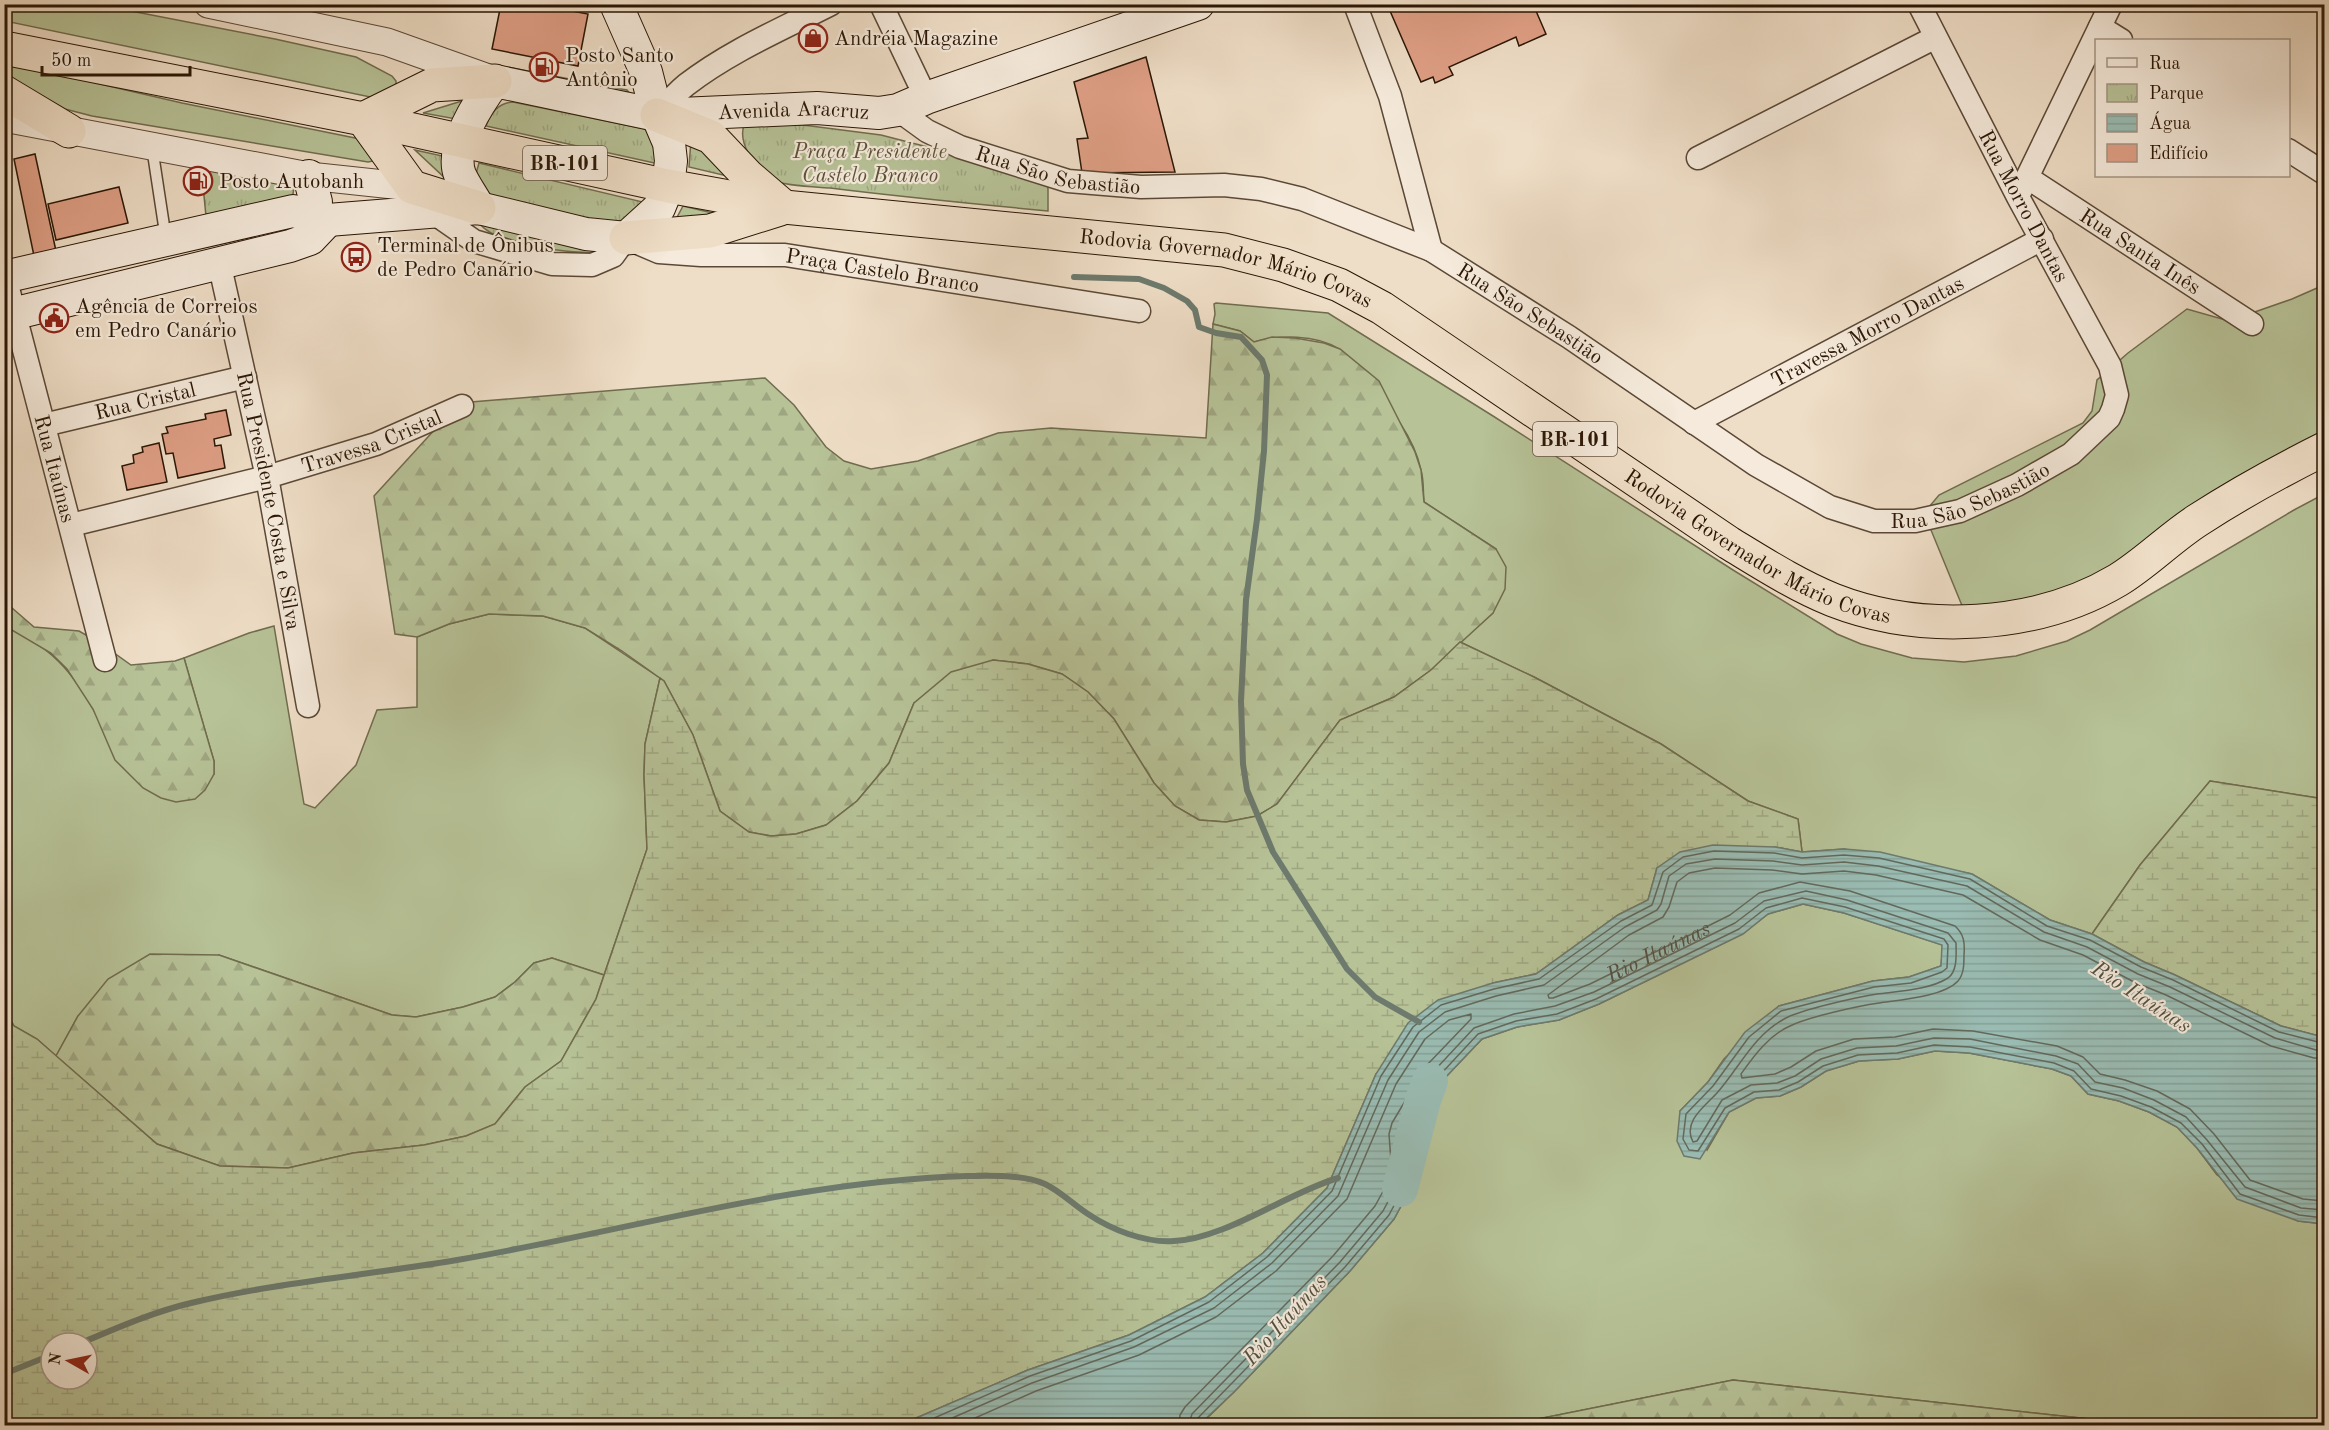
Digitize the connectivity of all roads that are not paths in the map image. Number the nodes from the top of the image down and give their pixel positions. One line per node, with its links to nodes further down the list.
1 (616, 4): 16 (main road)
2 (831, 4): 16 (street)
3 (881, 4): 15 (street)
4 (1198, 4): 15 (main road, Avenida Aracruz)
5 (1355, 4): 35 (street)
6 (1919, 4): 10 (street, Rua Morro Dantas)
7 (2111, 4): 9 (street)
8 (215, 5): 13 (street)
9 (2100, 27): 11 (street); 27 (street)
10 (1934, 38): 23 (street); 27 (street, Rua Morro Dantas)
11 (2119, 39)
12 (4, 48): 18 (highway, Rodovia Governador Mário Covas / BR-101)
13 (495, 81): 16 (main road); 18 (highway); 20 (main road)
14 (4, 92): 19 (highway)
15 (912, 104): 16 (main road, Avenida Aracruz); 35 (street, Rua São Sebastião)
16 (657, 115): 26 (main road); 29 (highway)
17 (4, 118): 19 (street)
18 (363, 119): 20 (highway, Rodovia Governador Mário Covas / BR-101); 28 (highway)
19 (69, 131): 21 (street)
20 (462, 140): 26 (highway, Rodovia Governador Mário Covas / BR-101); 30 (main road)
21 (152, 146): 25 (street); 33 (lane)
22 (2290, 151): 24 (street)
23 (1698, 158)
24 (2325, 173)
25 (309, 176): 28 (street); 31 (main road)
26 (668, 186): 29 (highway, Rodovia Governador Mário Covas / BR-101); 32 (main road)
27 (2023, 187): 34 (street, Rua Morro Dantas); 40 (street, Rua Santa Inês)
28 (421, 199): 30 (highway); 31 (main road); 32 (street)
29 (784, 207): 32 (highway); 46 (highway, Rodovia Governador Mário Covas / BR-101)
30 (479, 208): 32 (main road, Praça Castelo Branco)
31 (321, 218): 33 (main road); 36 (main road)
32 (626, 238): 38 (street, Praça Castelo Branco)
33 (166, 239): 37 (main road)
34 (2042, 239): 43 (street, Rua Morro Dantas); 44 (street, Travessa Morro Dantas)
35 (1431, 250): 44 (street, Rua São Sebastião)
36 (219, 262): 39 (main road); 41 (street, Rua Presidente Costa e Silva)
37 (5, 277): 39 (street, Rua Itaúnas)
38 (1139, 311)
39 (10, 315): 45 (street, Rua Itaúnas)
40 (2252, 324)
41 (245, 377): 45 (street, Rua Cristal); 47 (street, Rua Presidente Costa e Silva)
42 (462, 406): 47 (street, Travessa Cristal)
43 (2113, 409): 44 (street, Rua São Sebastião)
44 (1694, 423)
45 (44, 425): 48 (street, Rua Itaúnas)
46 (2325, 449)
47 (267, 477): 48 (street, Travessa Cristal); 50 (street, Rua Presidente Costa e Silva)
48 (71, 525): 49 (street, Rua Itaúnas)
49 (105, 660)
50 (308, 705)

